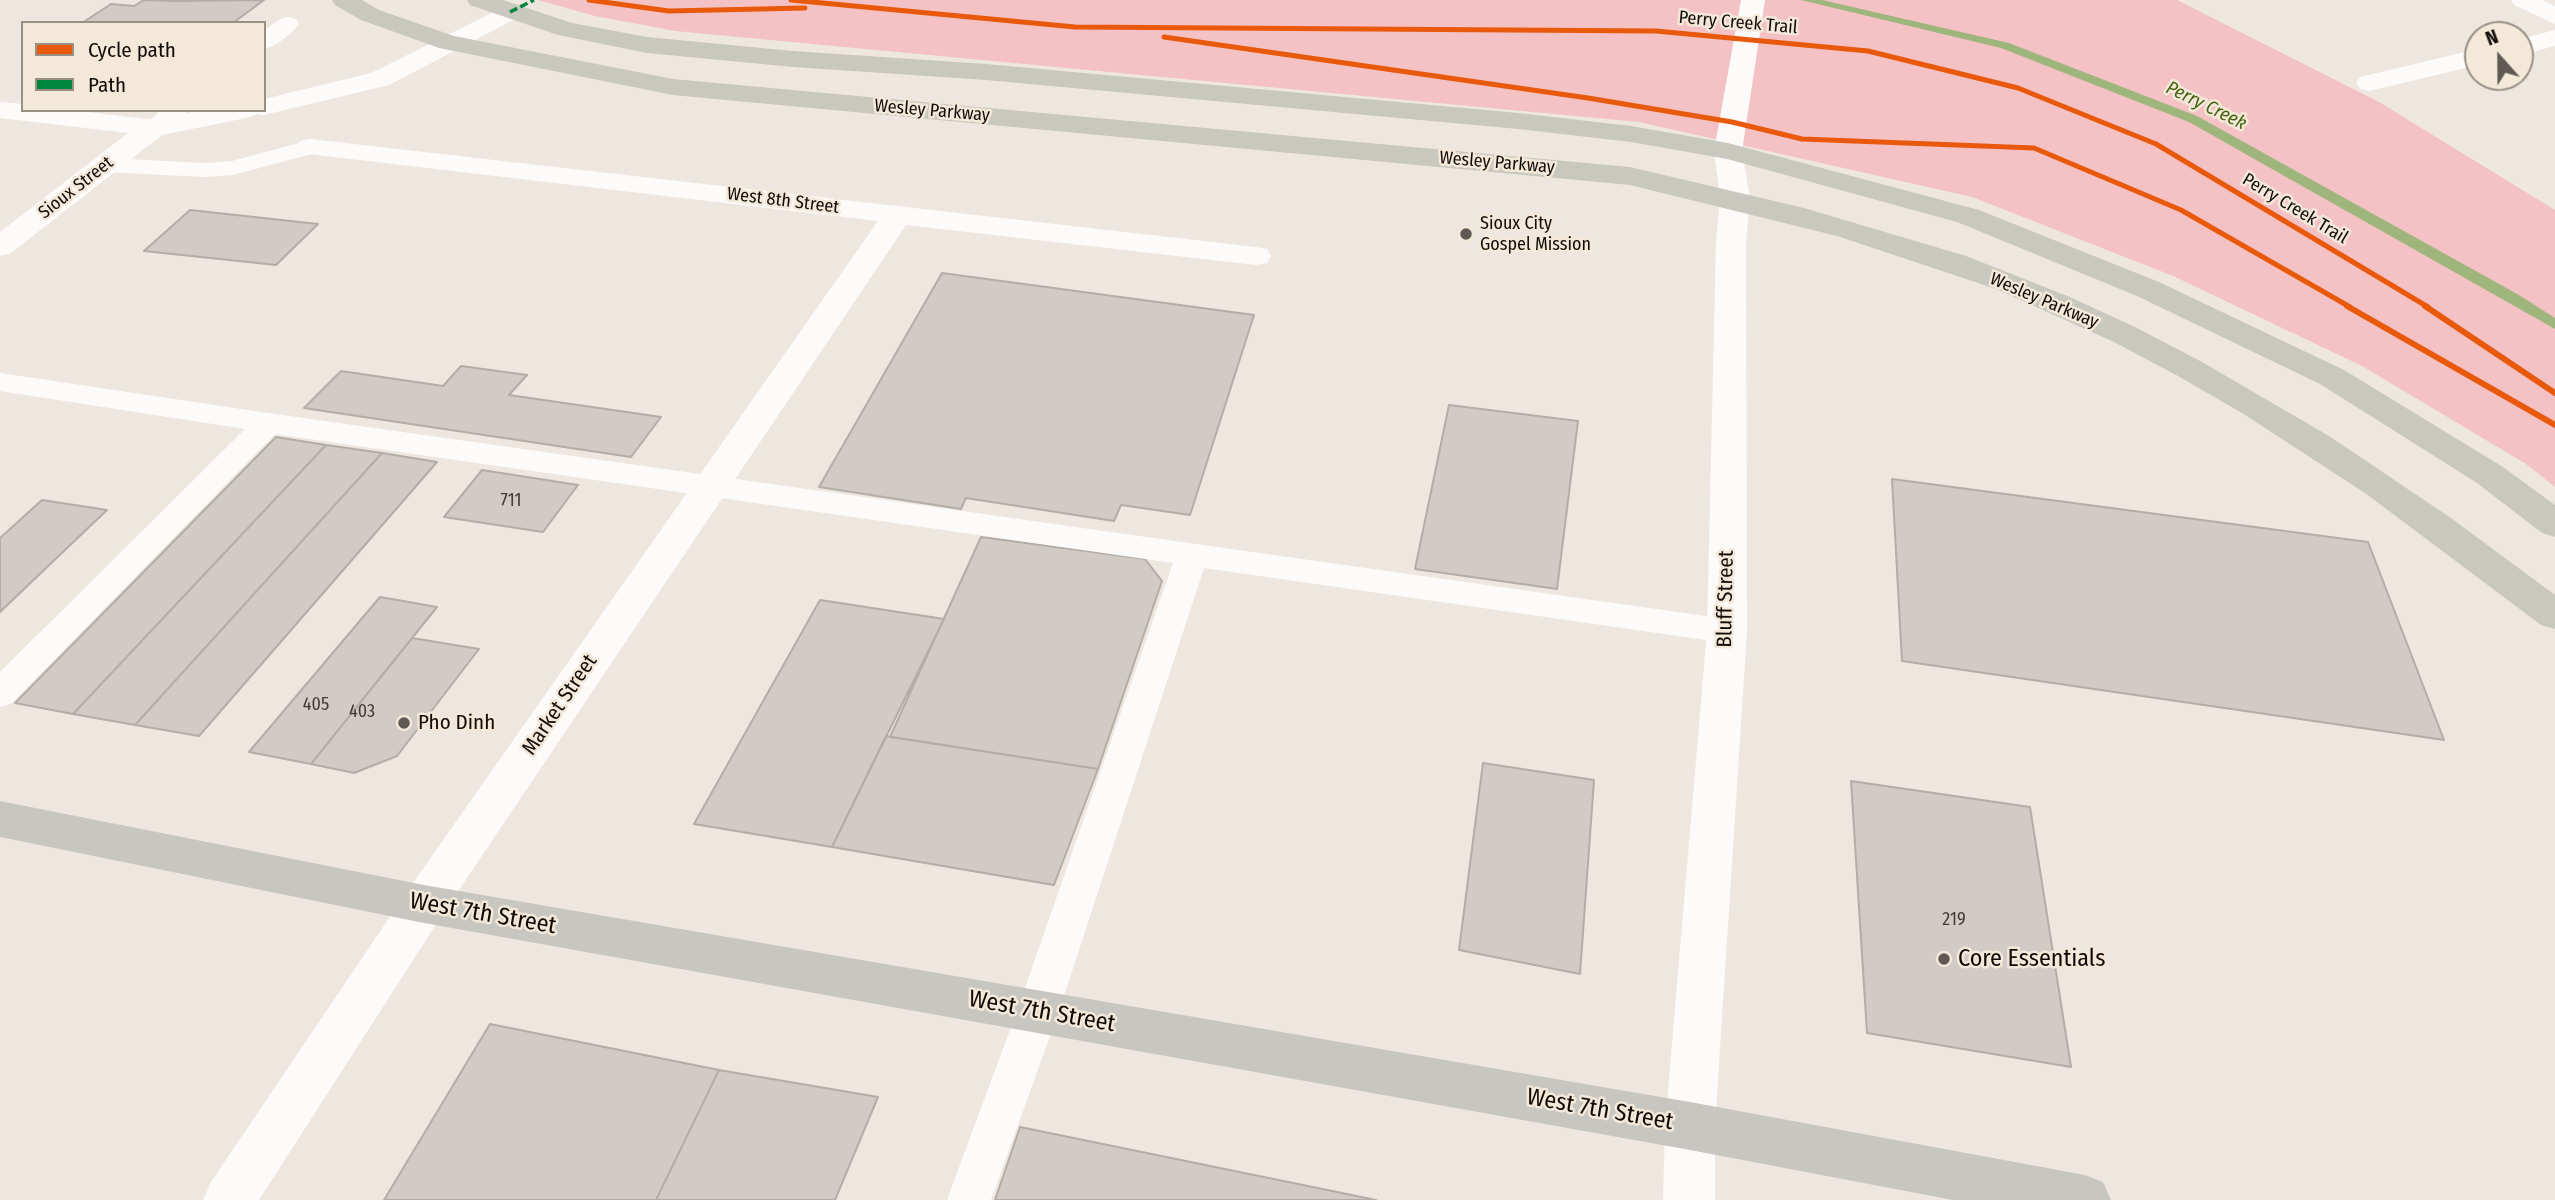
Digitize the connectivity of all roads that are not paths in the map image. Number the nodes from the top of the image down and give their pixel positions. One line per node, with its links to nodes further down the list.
1 (344, 0): 10 (main road, Wesley Parkway)
2 (479, 0): 5 (main road, Wesley Parkway)
3 (1753, 0): 20 (street, Bluff Street)
4 (2523, 0): 6 (street)
5 (510, 12): 10 (street); 20 (main road, Wesley Parkway)
6 (2555, 16)
7 (288, 24): 9 (lane)
8 (2555, 38): 11 (street)
9 (266, 40)
10 (448, 43): 14 (street); 22 (main road, Wesley Parkway)
11 (2534, 43)
12 (2464, 60): 13 (street)
13 (2369, 83)
14 (266, 107)
15 (0, 110): 18 (street)
16 (173, 112): 18 (lane)
17 (237, 112): 18 (street)
18 (153, 128): 21 (street, Sioux Street)
19 (310, 147): 21 (lane); 23 (street, West 8th Street)
20 (1728, 151): 22 (street, Bluff Street); 29 (main road, Wesley Parkway)
21 (106, 164): 24 (street, Sioux Street)
22 (1735, 198): 31 (main road, Wesley Parkway); 32 (street, Bluff Street)
23 (898, 214): 25 (street, West 8th Street); 28 (street, Market Street)
24 (0, 247)
25 (1256, 256)
26 (0, 382): 27 (lane)
27 (268, 423): 28 (lane); 33 (lane)
28 (711, 486): 30 (lane); 35 (street, Market Street)
29 (2555, 524)
30 (1192, 554): 32 (lane); 36 (lane)
31 (2555, 615)
32 (1727, 631): 37 (street, Bluff Street)
33 (0, 694)
34 (0, 818): 35 (main road, West 7th Street)
35 (424, 904): 36 (main road, West 7th Street); 38 (street, Market Street)
36 (1038, 1012): 37 (main road, West 7th Street); 39 (lane)
37 (1690, 1126): 40 (street, Bluff Street); 41 (main road, West 7th Street)
38 (229, 1200)
39 (969, 1200)
40 (1689, 1200)
41 (2085, 1200)

